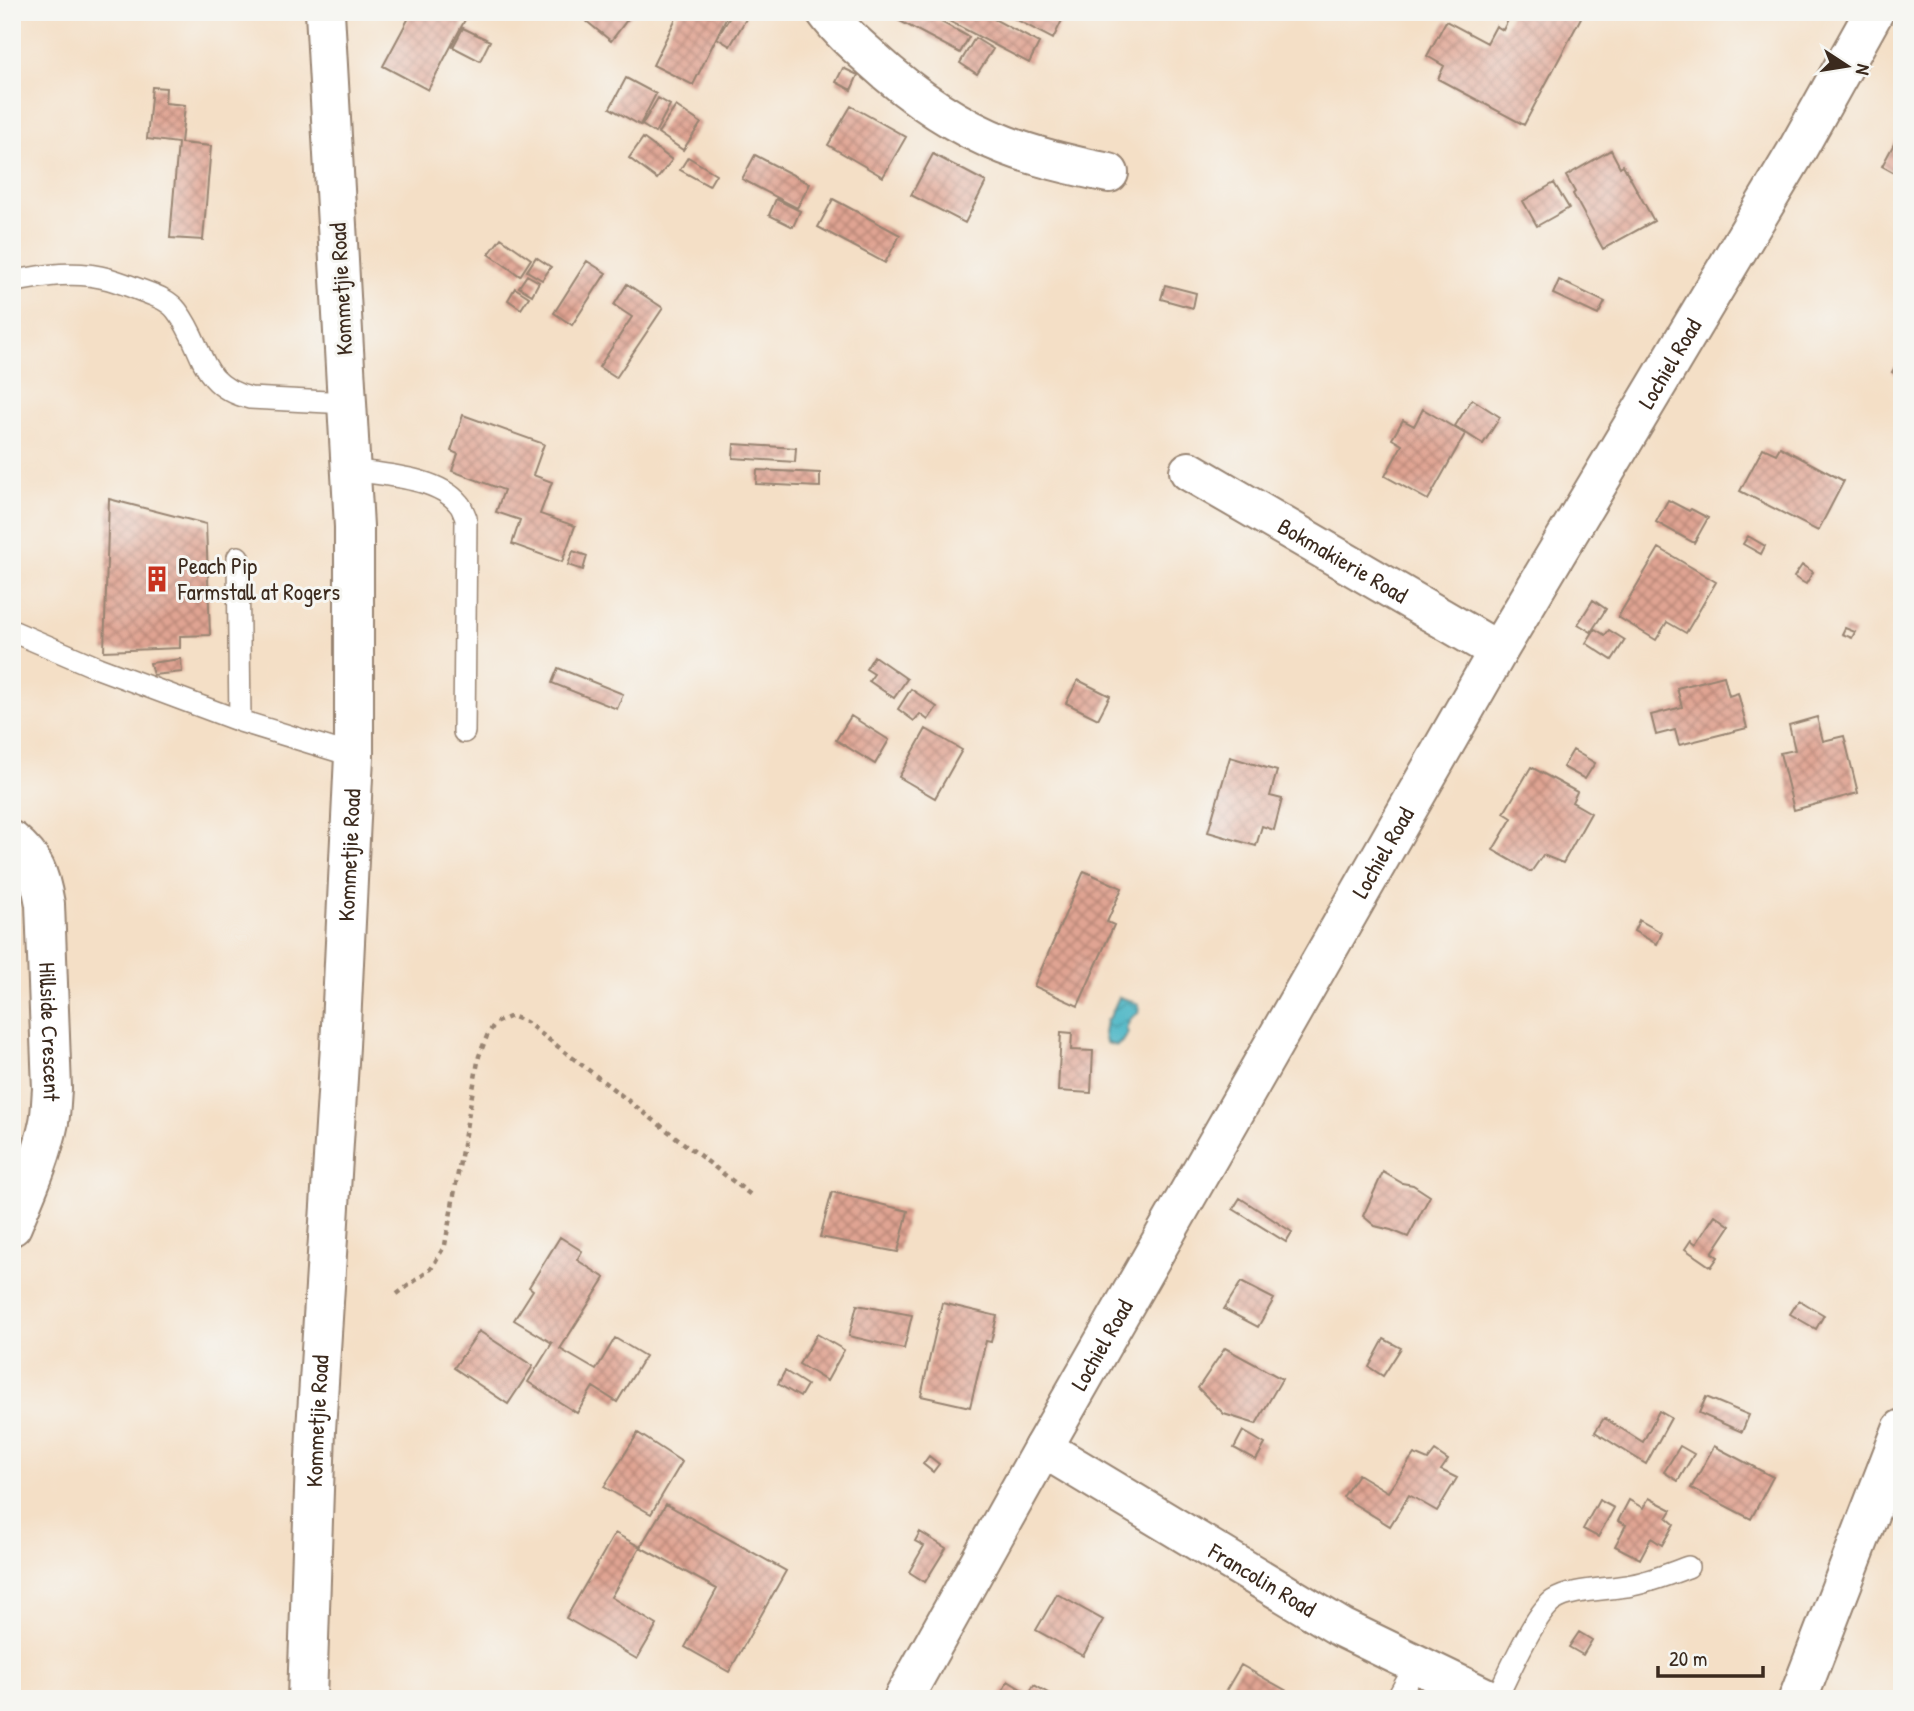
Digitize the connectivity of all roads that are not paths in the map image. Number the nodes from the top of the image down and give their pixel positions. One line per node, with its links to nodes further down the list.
1 (325, 12): 6 (street, Kommetjie Road)
2 (827, 12): 4 (street)
3 (1874, 12): 11 (street, Lochiel Road)
4 (1108, 173)
5 (12, 282): 6 (lane)
6 (347, 403): 7 (street, Kommetjie Road)
7 (351, 470): 13 (lane); 14 (street, Kommetjie Road)
8 (1189, 471): 11 (street, Bokmakierie Road)
9 (239, 557): 12 (lane)
10 (12, 631): 12 (lane)
11 (1498, 651): 18 (street, Lochiel Road)
12 (240, 721): 14 (lane)
13 (464, 732)
14 (354, 756): 21 (street, Kommetjie Road)
15 (12, 841): 16 (street, Hillside Crescent)
16 (12, 1226)
17 (1902, 1429): 26 (street)
18 (1043, 1448): 20 (street, Francolin Road); 22 (street, Lochiel Road)
19 (1688, 1567): 25 (lane)
20 (1416, 1665): 23 (lane); 24 (street, Francolin Road)
21 (307, 1699)
22 (903, 1699)
23 (1397, 1699)
24 (1489, 1699)
25 (1496, 1699)
26 (1798, 1699)

